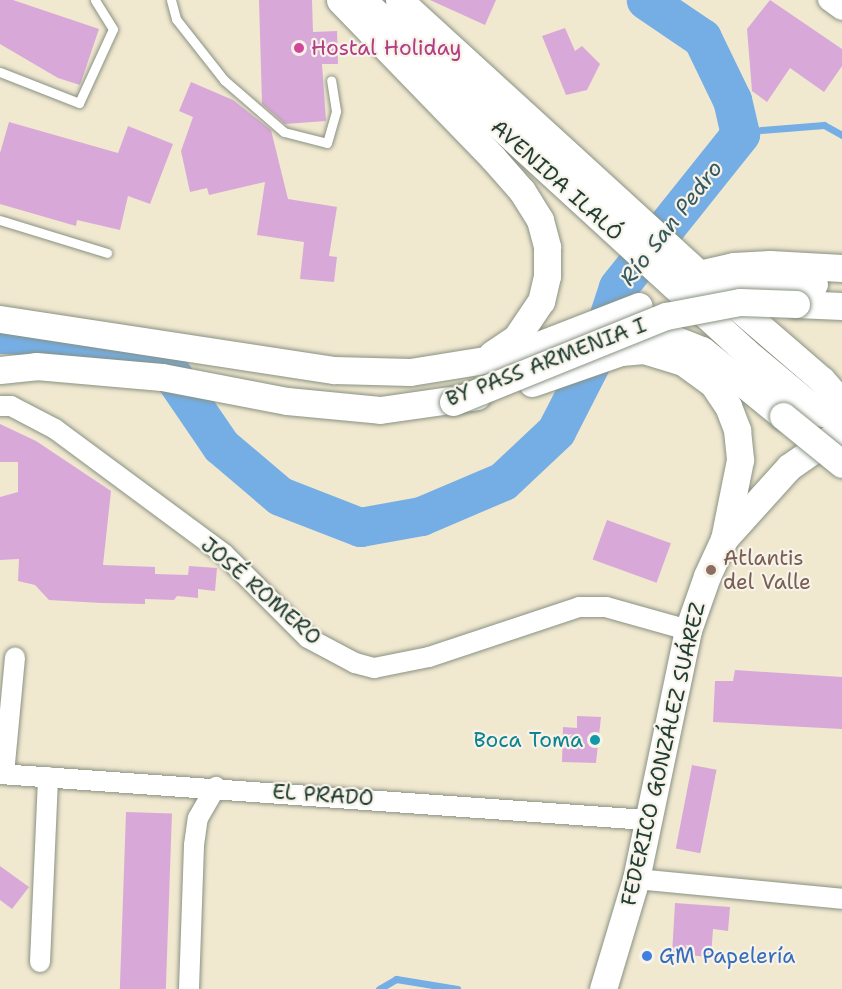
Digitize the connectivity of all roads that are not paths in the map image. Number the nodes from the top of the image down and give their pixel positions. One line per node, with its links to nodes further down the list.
1 (95, 0): 8 (lane)
2 (171, 0): 9 (lane)
3 (340, 0): 18 (main road)
4 (362, 0): 13 (main road, AVENIDA ILALÓ)
5 (399, 0): 13 (main road, AVENIDA ILALÓ)
6 (828, 0): 7 (street)
7 (842, 10)
8 (1, 75)
9 (331, 80)
10 (0, 220): 11 (lane)
11 (107, 254)
12 (842, 268): 13 (main road)
13 (684, 271): 21 (main road, AVENIDA ILALÓ); 23 (main road, AVENIDA ILALÓ)
14 (842, 285): 18 (main road, BY PASS ARMENIA I)
15 (842, 306): 17 (main road, BY PASS ARMENIA I, bridge)
16 (0, 319): 18 (main road, BY PASS ARMENIA I)
17 (619, 332): 20 (main road, BY PASS ARMENIA I, bridge); 25 (main road, bridge)
18 (476, 364)
19 (0, 370): 20 (main road, BY PASS ARMENIA I)
20 (453, 402): 26 (main road, bridge)
21 (842, 403)
22 (0, 406): 27 (street, JOSÉ ROMERO)
23 (842, 417)
24 (842, 430): 26 (main road, FEDERICO GONZÁLEZ SUÁREZ)
25 (842, 464)
26 (724, 539): 27 (main road, FEDERICO GONZÁLEZ SUÁREZ)
27 (688, 630): 32 (main road, FEDERICO GONZÁLEZ SUÁREZ)
28 (15, 658): 29 (street)
29 (2, 774): 30 (street, EL PRADO)
30 (48, 777): 31 (street, EL PRADO); 35 (street)
31 (216, 787): 32 (street, EL PRADO); 36 (street)
32 (646, 820): 33 (main road, FEDERICO GONZÁLEZ SUÁREZ)
33 (636, 879): 34 (street); 37 (main road, FEDERICO GONZÁLEZ SUÁREZ)
34 (842, 899)
35 (40, 962)
36 (189, 989)
37 (603, 989)

